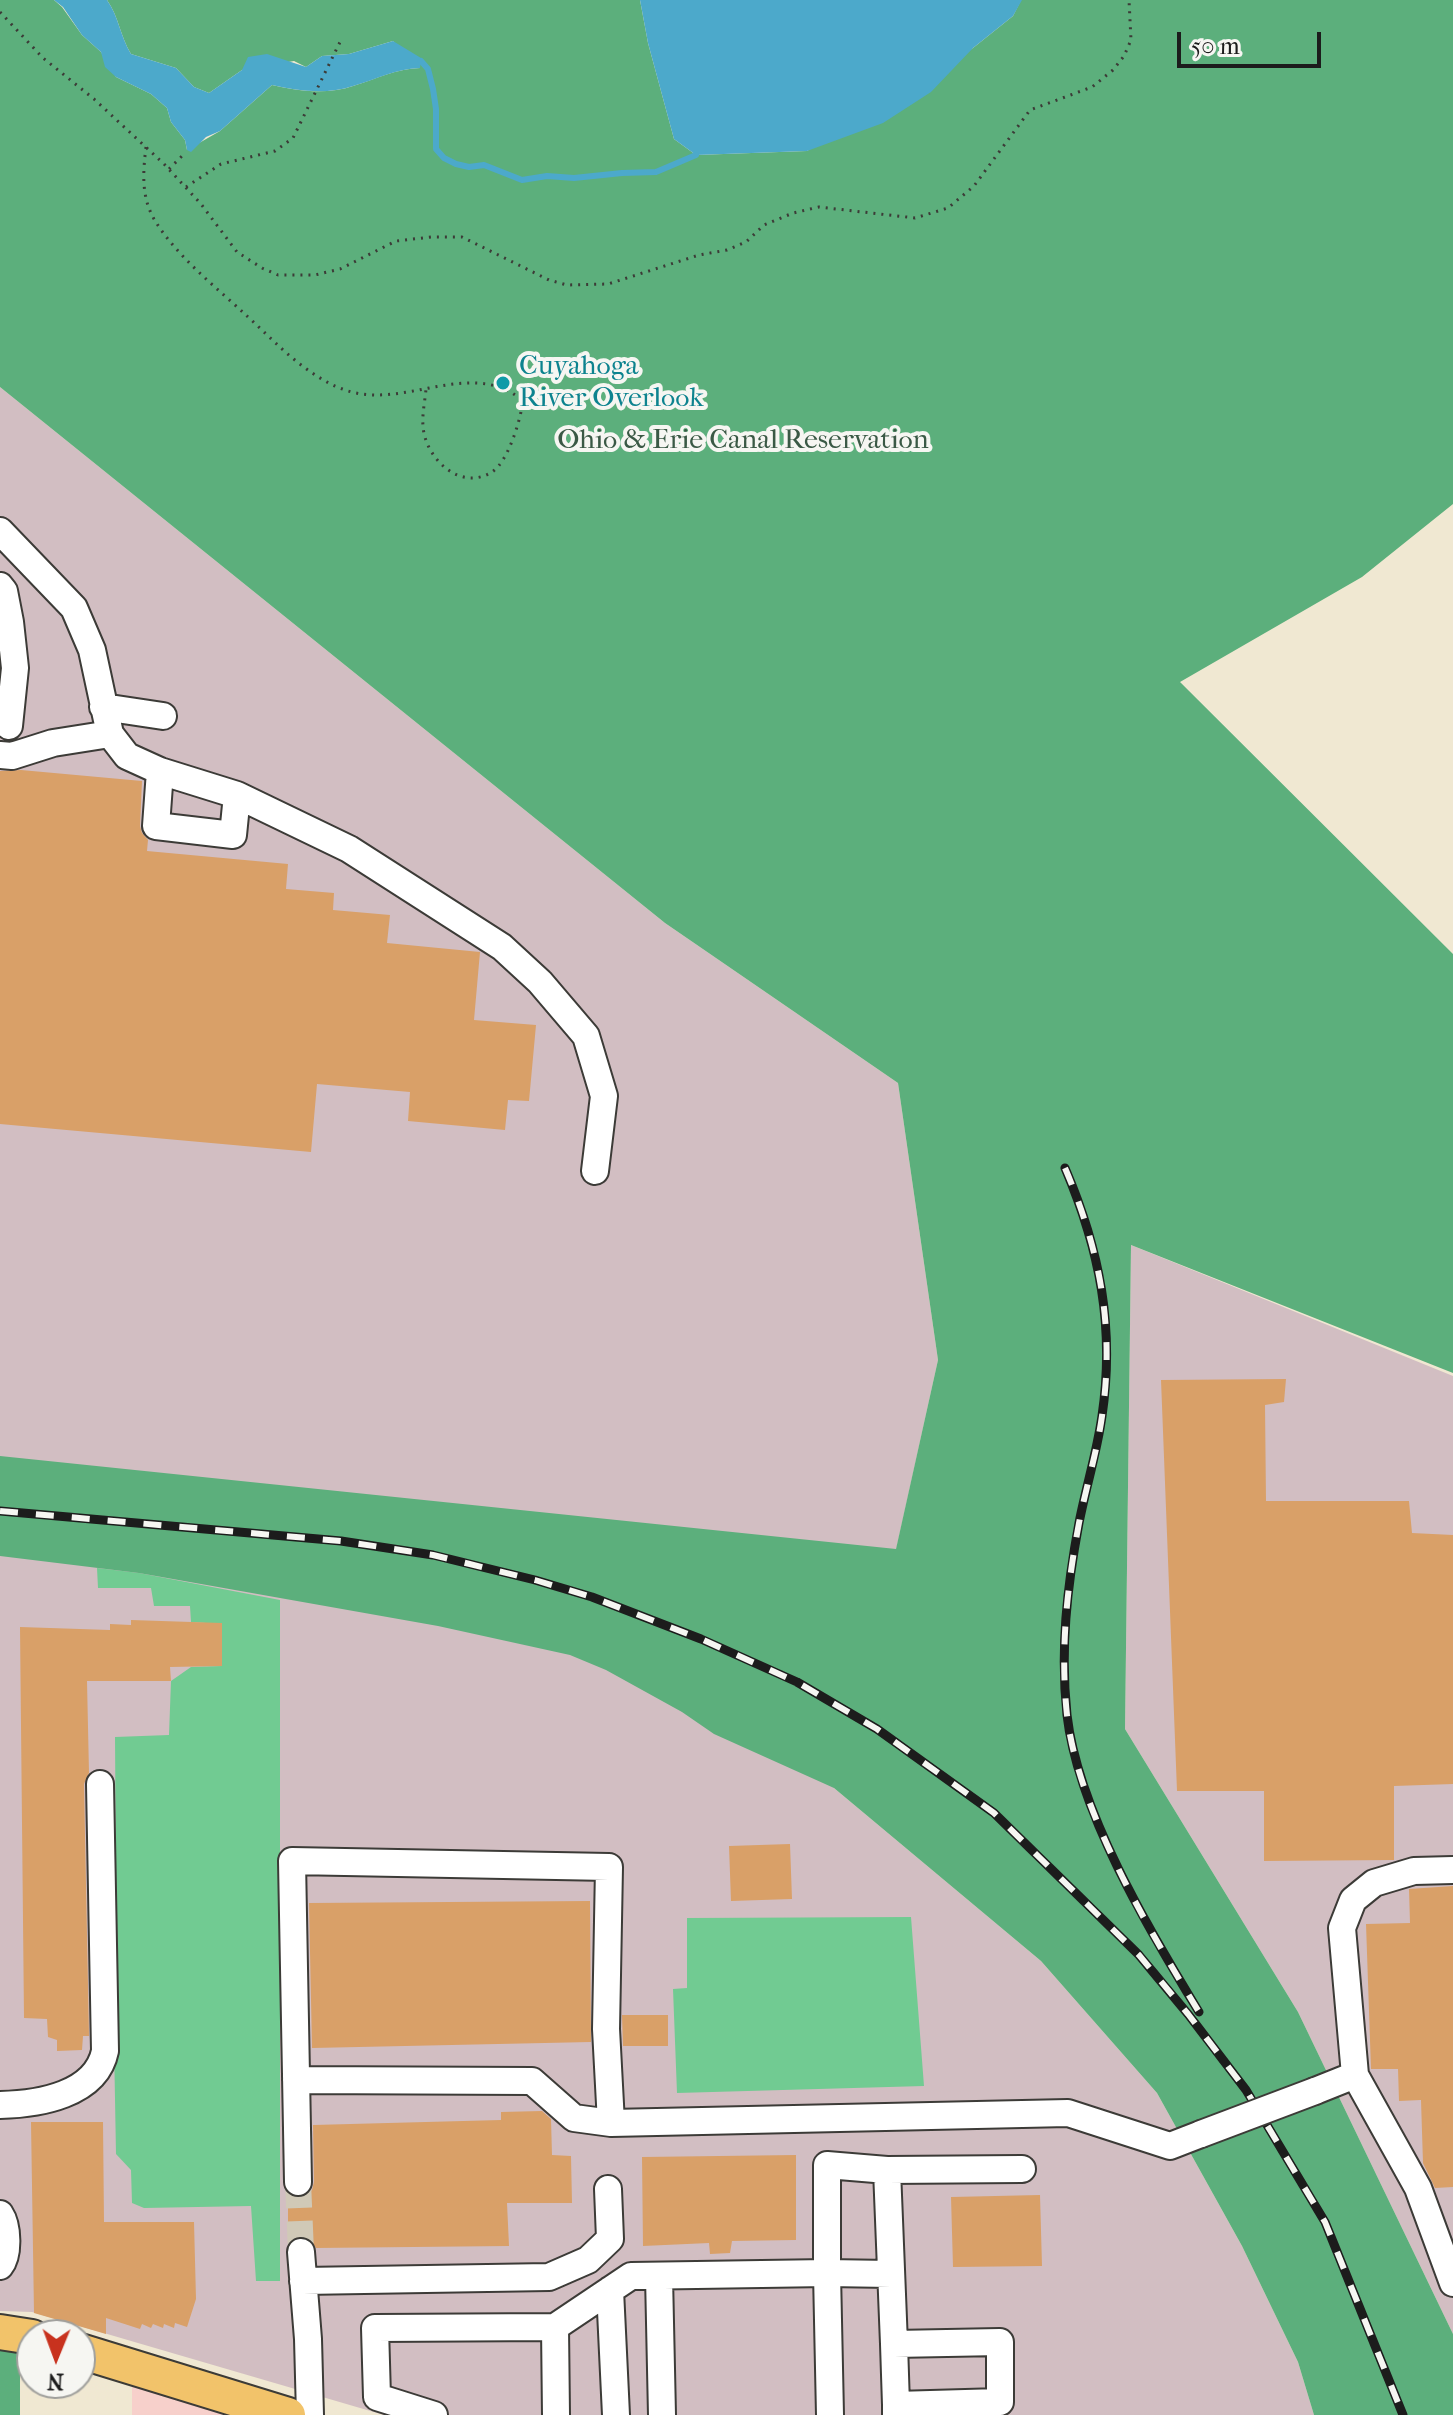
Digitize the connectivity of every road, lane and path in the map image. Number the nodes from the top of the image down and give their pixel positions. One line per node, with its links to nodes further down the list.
1 (1129, 0): 7 (path)
2 (0, 12): 4 (path)
3 (341, 40): 7 (path)
4 (146, 147): 6 (path); 8 (path)
5 (183, 155): 6 (path)
6 (169, 169): 7 (path)
7 (186, 187)
8 (426, 389): 8 (path)
9 (0, 531): 12 (lane)
10 (0, 586): 11 (lane)
11 (5, 621): 14 (lane)
12 (103, 707): 13 (lane); 15 (lane)
13 (163, 716)
14 (4, 726): 16 (lane)
15 (110, 734): 16 (lane); 18 (lane)
16 (53, 743): 17 (lane)
17 (0, 755)
18 (160, 771): 19 (lane); 19 (lane)
19 (237, 795): 20 (lane)
20 (595, 1171)
21 (100, 1784): 25 (lane)
22 (1453, 1870): 23 (lane)
23 (1355, 2075): 26 (lane, bridge); 38 (lane)
24 (296, 2080): 26 (lane); 26 (lane); 29 (lane)
25 (0, 2105)
26 (611, 2123)
27 (1022, 2169): 28 (lane)
28 (887, 2170): 34 (lane); 35 (lane)
29 (298, 2182)
30 (608, 2189): 37 (lane)
31 (0, 2214): 33 (lane)
32 (301, 2252): 37 (lane)
33 (0, 2266)
34 (827, 2273): 35 (lane); 36 (lane); 51 (lane)
35 (891, 2274): 41 (lane)
36 (659, 2276): 39 (lane); 50 (lane)
37 (303, 2281): 46 (lane)
38 (1453, 2283)
39 (610, 2290): 40 (lane); 49 (lane)
40 (555, 2327): 47 (lane); 48 (lane)
41 (894, 2344): 43 (lane); 44 (lane)
42 (96, 2356): 45 (main road)
43 (1000, 2408): 44 (lane)
44 (896, 2410)
45 (288, 2415)
46 (310, 2415)
47 (434, 2415)
48 (556, 2415)
49 (616, 2415)
50 (662, 2415)
51 (830, 2415)

